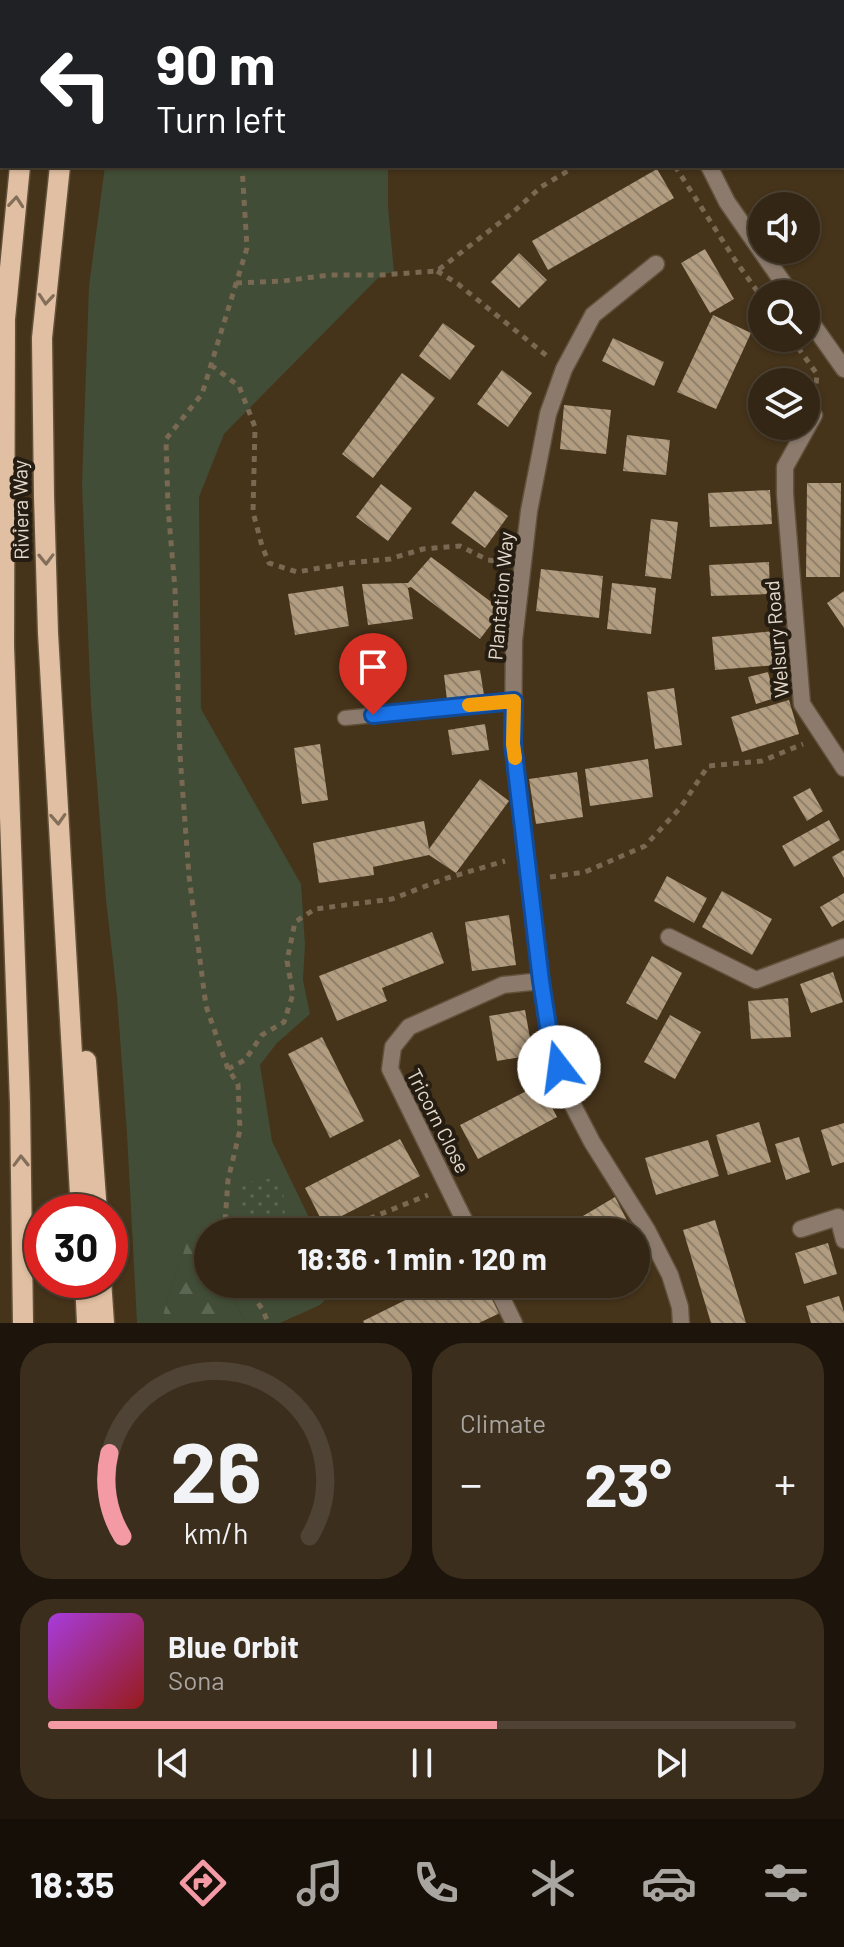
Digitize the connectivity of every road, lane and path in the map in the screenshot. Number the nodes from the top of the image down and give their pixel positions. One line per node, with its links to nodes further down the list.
1 (20, 168): 41 (main road, Riviera Way, one-way to 1)
2 (60, 168): 22 (main road, Riviera Way, one-way to 22)
3 (242, 168): 11 (path)
4 (573, 168): 8 (path)
5 (676, 168): 9 (path)
6 (710, 168): 10 (street)
7 (656, 264): 14 (street, Plantation Way)
8 (437, 271): 11 (path); 14 (path)
9 (749, 280)
10 (781, 280)
11 (236, 283): 13 (path)
12 (820, 335): 15 (street)
13 (211, 365): 17 (path); 28 (path)
14 (564, 369): 17 (street, Plantation Way)
15 (844, 369)
16 (800, 440): 20 (street, Welsury Road)
17 (522, 565): 18 (street, Plantation Way)
18 (514, 701): 19 (lane); 23 (street, Plantation Way)
19 (345, 718)
20 (823, 736): 21 (street, Welsury Road); 24 (path)
21 (844, 768)
22 (61, 854): 29 (main road, Riviera Way); 30 (main road, Riviera Way)
23 (526, 854): 24 (street, Plantation Way); 28 (path)
24 (529, 881): 27 (street, Plantation Way)
25 (669, 937): 26 (street)
26 (844, 947)
27 (541, 981): 34 (street, Tricorn Close); 46 (street, Plantation Way)
28 (228, 1069): 32 (path)
29 (80, 1194)
30 (96, 1194)
31 (429, 1195): 33 (path)
32 (225, 1218)
33 (371, 1218)
34 (463, 1218)
35 (801, 1229): 36 (street)
36 (844, 1240)
37 (86, 1298): 42 (main road)
38 (102, 1298): 43 (main road)
39 (254, 1298): 44 (path)
40 (502, 1298): 45 (street)
41 (23, 1323)
42 (87, 1323)
43 (104, 1323)
44 (268, 1323)
45 (514, 1323)
46 (681, 1323)

